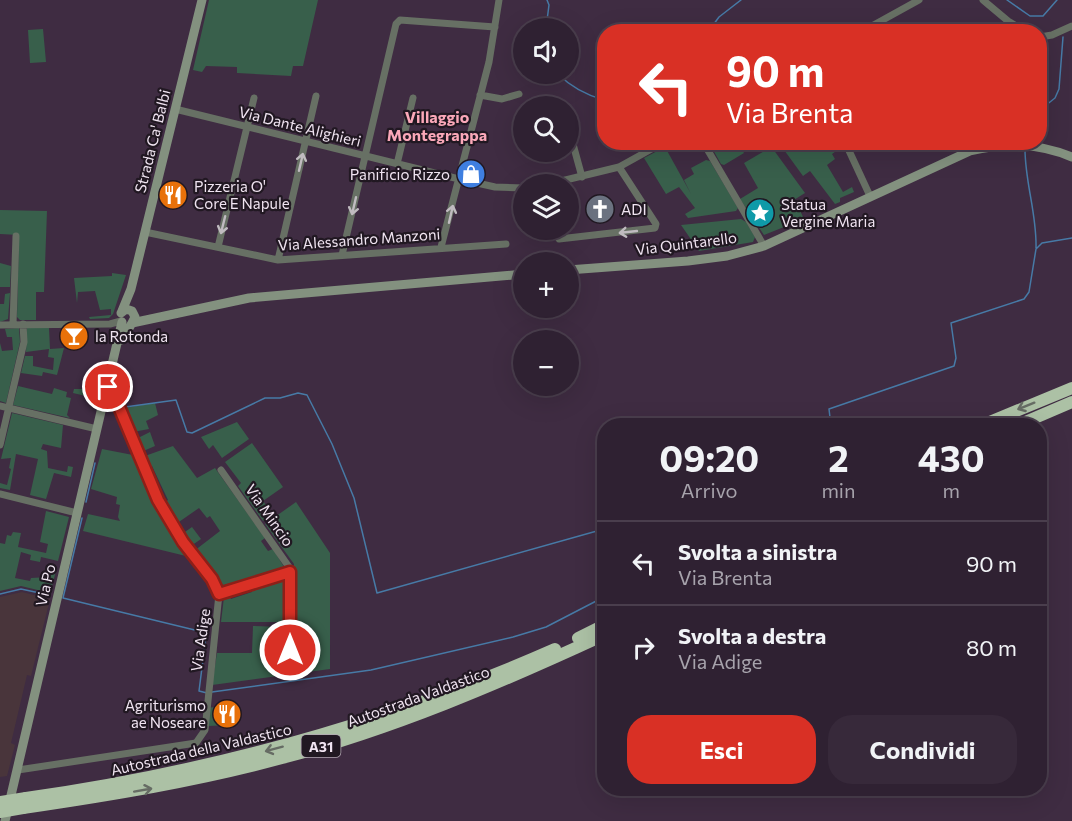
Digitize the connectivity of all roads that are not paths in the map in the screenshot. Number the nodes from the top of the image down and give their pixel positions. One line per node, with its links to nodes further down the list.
1 (202, 0): 15 (street, Strada Ca' Balbi)
2 (499, 0): 8 (street)
3 (919, 0): 5 (street)
4 (983, 0): 6 (street)
5 (876, 24)
6 (1013, 24)
7 (1072, 26): 9 (street)
8 (495, 27): 11 (street); 23 (street)
9 (1047, 36)
10 (519, 94): 11 (street)
11 (480, 95): 30 (street)
12 (316, 96): 17 (street)
13 (254, 98): 16 (street)
14 (413, 98): 26 (street)
15 (175, 109): 16 (street, Via Dante Alighieri); 33 (street, Strada Ca' Balbi)
16 (247, 127): 17 (street, Via Dante Alighieri); 38 (street, one-way to 38)
17 (306, 142): 23 (street, Via Dante Alighieri); 41 (street, one-way to 17)
18 (650, 150): 27 (street)
19 (708, 150): 37 (street)
20 (849, 150): 32 (street)
21 (970, 150): 32 (street, Via Quintarello)
22 (1045, 150): 24 (street, Via Quintarello)
23 (365, 156): 26 (street, Via Dante Alighieri); 40 (street, one-way to 40)
24 (1072, 157)
25 (578, 162): 28 (street)
26 (397, 164): 30 (street, Via Dante Alighieri)
27 (619, 167): 28 (street); 35 (street, one-way to 35)
28 (582, 177): 29 (street)
29 (579, 178)
30 (459, 179): 31 (street, Via Dante Alighieri); 39 (street, one-way to 30)
31 (513, 188)
32 (870, 196): 37 (street, Via Quintarello)
33 (145, 232): 38 (street, Via Alessandro Manzoni); 44 (street, Strada Ca' Balbi)
34 (16, 236): 48 (street)
35 (579, 236)
36 (506, 244): 39 (street, Via Alessandro Manzoni)
37 (764, 246): 42 (street, Via Quintarello)
38 (218, 247): 41 (street, Via Alessandro Manzoni)
39 (441, 247): 40 (street, Via Alessandro Manzoni)
40 (342, 255): 41 (street, Via Alessandro Manzoni)
41 (278, 260)
42 (579, 269)
43 (513, 275): 46 (street)
44 (131, 289): 45 (street, Strada Ca' Balbi); 47 (street, Strada Ca' Balbi)
45 (133, 312): 46 (street); 47 (street)
46 (153, 318): 47 (street)
47 (124, 319): 49 (street); 51 (street, Via Po)
48 (13, 324): 49 (street); 50 (street)
49 (23, 324): 55 (street)
50 (0, 326)
51 (108, 387): 58 (street, Via Po); 64 (street, Via Adige)
52 (1072, 388): 56 (highway, one-way to 56)
53 (1072, 402): 57 (highway)
54 (0, 405): 55 (street)
55 (9, 408): 58 (street); 59 (street)
56 (999, 418)
57 (1035, 418)
58 (97, 429): 62 (street, Via Po)
59 (0, 444)
60 (221, 470): 63 (street, Via Mincio)
61 (0, 494): 62 (street)
62 (77, 513): 68 (street, Via Po)
63 (290, 572): 64 (street); 67 (street)
64 (219, 594): 68 (street, Via Adige)
65 (597, 628): 70 (highway, Autostrada della Valdastico / A31, one-way to 70)
66 (597, 638): 70 (highway, Autostrada Valdastico / A31, one-way to 66)
67 (290, 650)
68 (18, 770): 72 (street, Via Po)
69 (0, 801): 70 (highway, Autostrada della Valdastico / A31, bridge)
70 (25, 803): 71 (highway, Autostrada della Valdastico / A31, bridge)
71 (0, 812)
72 (6, 821)

